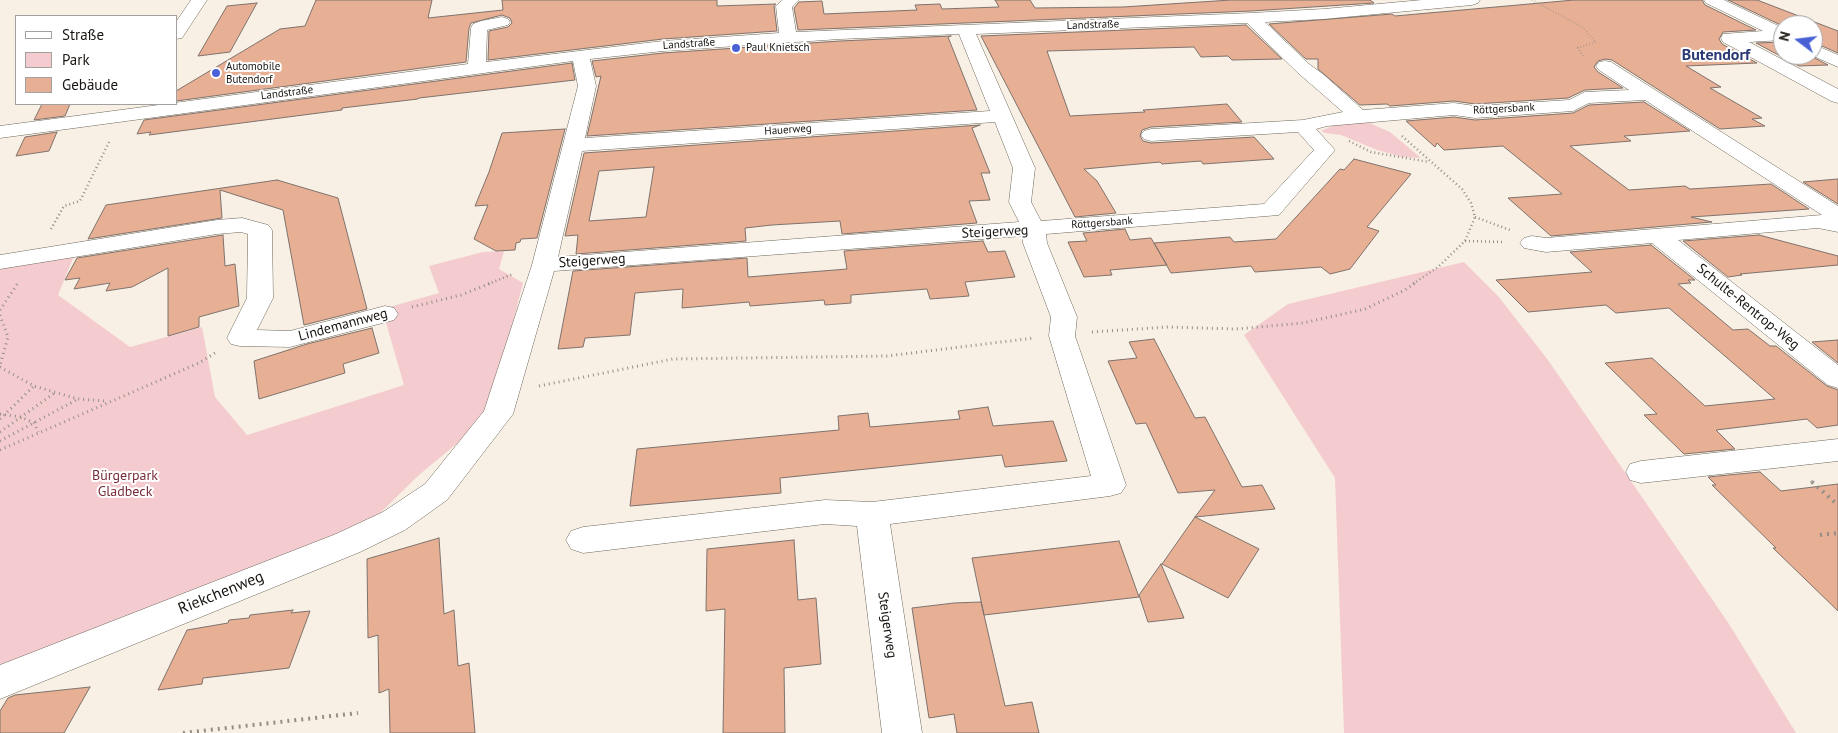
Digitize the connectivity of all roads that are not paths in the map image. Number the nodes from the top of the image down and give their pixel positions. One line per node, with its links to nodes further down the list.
1 (199, 0): 9 (street)
2 (791, 0): 11 (street)
3 (1472, 0): 5 (street, Landstraße)
4 (1712, 0): 8 (street)
5 (1251, 18): 7 (street, Landstraße); 25 (street)
6 (502, 22): 18 (street)
7 (966, 30): 11 (street, Landstraße); 24 (street)
8 (1773, 30)
9 (178, 31)
10 (1773, 36): 14 (street)
11 (788, 38): 13 (street, Landstraße)
12 (1823, 54): 15 (street)
13 (580, 55): 18 (street, Landstraße); 29 (street)
14 (1773, 62)
15 (1838, 62)
16 (1779, 65): 20 (street)
17 (1605, 66): 19 (street)
18 (477, 68): 21 (street, Landstraße)
19 (1649, 94): 25 (street, Röttgersbank); 30 (street)
20 (1838, 97)
21 (178, 103)
22 (160, 105): 23 (street, Landstraße)
23 (126, 109): 26 (street, Landstraße)
24 (1003, 116): 29 (street, Hauerweg); 32 (street)
25 (1358, 116): 27 (street, Röttgersbank)
26 (0, 132)
27 (1309, 132): 28 (street, Röttgersbank); 32 (street, Röttgersbank)
28 (1151, 135)
29 (572, 145): 36 (street)
30 (1838, 219)
31 (1838, 225): 33 (street)
32 (1034, 228): 36 (street, Steigerweg); 42 (street, Steigerweg)
33 (1657, 235): 34 (street); 38 (street, Schulte-Rentrop-Weg)
34 (1532, 244)
35 (0, 262): 37 (street, Lindemannweg)
36 (544, 265): 41 (street, Steigerweg)
37 (385, 314)
38 (1838, 379)
39 (1838, 450): 40 (street)
40 (1641, 472)
41 (436, 492): 44 (street, Riekchenweg)
42 (872, 514): 43 (street); 45 (street, Steigerweg)
43 (583, 540)
44 (0, 682)
45 (902, 733)

